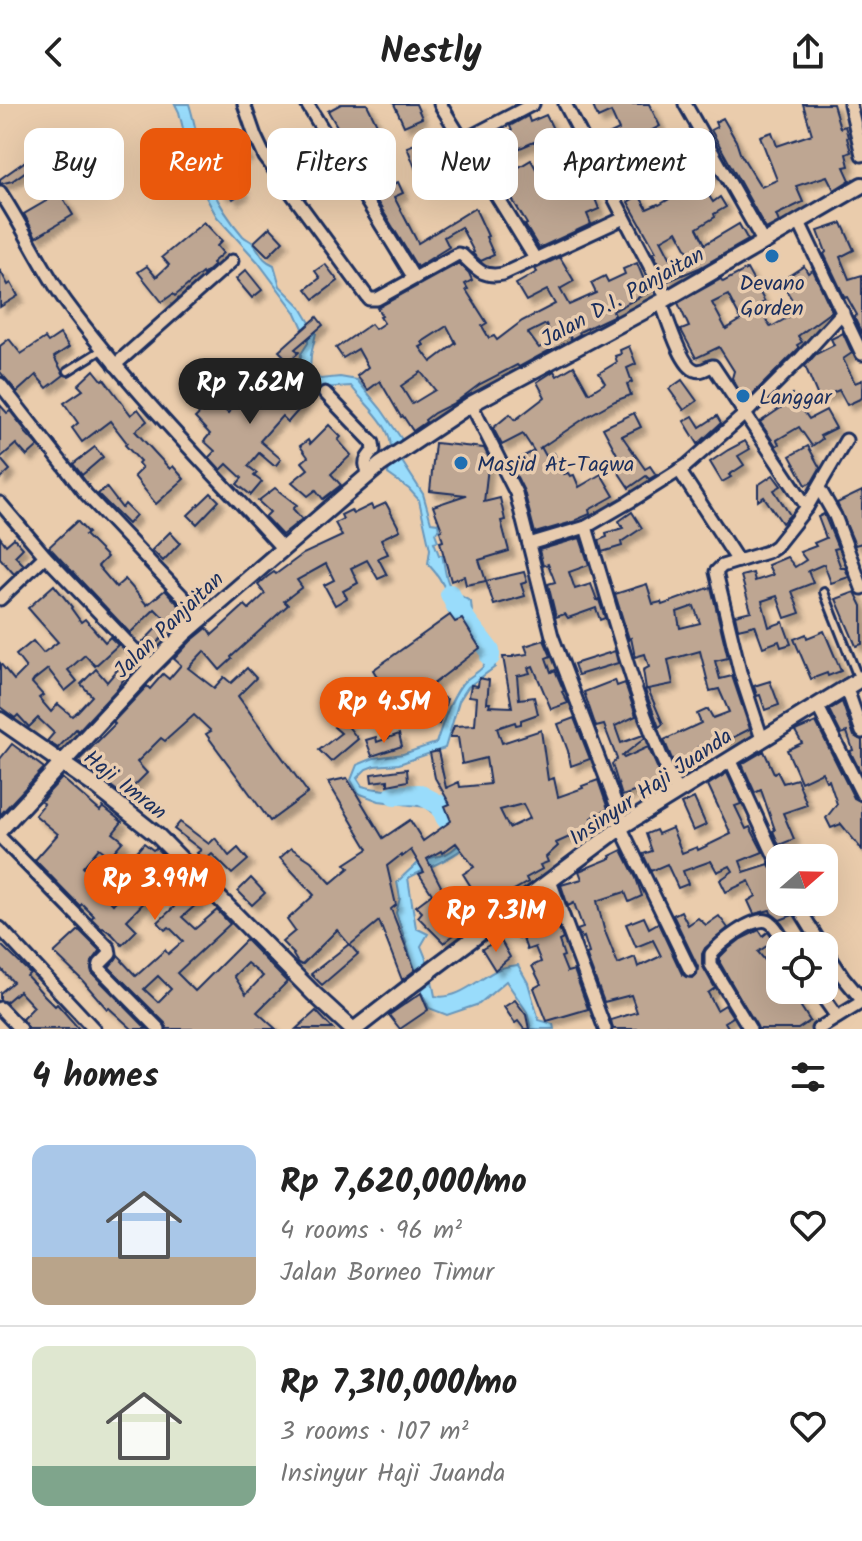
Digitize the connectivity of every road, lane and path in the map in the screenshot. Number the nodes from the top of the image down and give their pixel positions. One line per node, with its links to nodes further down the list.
1 (244, 104): 19 (street)
2 (307, 104): 19 (street)
3 (440, 104): 8 (street)
4 (533, 104): 9 (street)
5 (565, 104): 14 (street)
6 (685, 104): 16 (street)
7 (850, 104): 10 (street)
8 (454, 128)
9 (487, 128)
10 (862, 155)
11 (862, 185): 15 (street, Jalan D.I. Panjaitan)
12 (0, 192): 22 (street)
13 (499, 200): 17 (street)
14 (624, 218): 17 (street); 20 (street)
15 (799, 222): 16 (street, Jalan D.I. Panjaitan); 21 (street)
16 (764, 243): 20 (street, Jalan D.I. Panjaitan)
17 (536, 260): 19 (street)
18 (232, 261): 24 (street)
19 (414, 278)
20 (664, 300): 28 (street, Jalan D.I. Panjaitan); 29 (street)
21 (843, 312): 23 (street); 29 (street)
22 (103, 349): 24 (street); 25 (lane)
23 (862, 354)
24 (115, 365): 38 (street)
25 (68, 371)
26 (0, 384): 44 (street)
27 (325, 393): 31 (street)
28 (471, 404): 31 (street, Jalan D.I. Panjaitan); 37 (street)
29 (746, 413): 32 (street); 35 (street)
30 (846, 440): 33 (street)
31 (375, 470): 38 (street, Jalan Panjaitan)
32 (679, 470): 36 (street); 40 (street)
33 (819, 488): 35 (street); 41 (street)
34 (0, 503): 39 (street)
35 (807, 507): 40 (street)
36 (586, 527): 37 (street); 53 (street)
37 (529, 544): 55 (street)
38 (283, 549): 44 (street, Jalan Panjaitan)
39 (45, 556): 43 (street); 45 (street)
40 (738, 561): 50 (street)
41 (862, 588)
42 (824, 592): 46 (lane)
43 (0, 599)
44 (202, 617): 45 (street, Jalan Panjaitan)
45 (151, 667): 52 (street, Jalan Panjaitan)
46 (856, 681): 47 (street, Insinyur Haji Juanda); 49 (street)
47 (817, 705): 50 (street, Insinyur Haji Juanda); 54 (street)
48 (0, 720): 52 (street, Haji Imran)
49 (862, 732)
50 (762, 739): 51 (street, Insinyur Haji Juanda)
51 (730, 759): 53 (street, Insinyur Haji Juanda); 58 (street)
52 (62, 763): 56 (street, Jalan Panjaitan); 71 (street, Haji Imran)
53 (677, 791): 55 (street, Insinyur Haji Juanda)
54 (862, 794)
55 (622, 826): 59 (street, Insinyur Haji Juanda); 62 (street)
56 (0, 830)
57 (0, 837): 70 (street)
58 (769, 844)
59 (550, 881): 71 (street, Insinyur Haji Juanda); 72 (street)
60 (0, 928): 69 (street)
61 (778, 932): 73 (street)
62 (690, 970)
63 (838, 970): 64 (street)
64 (862, 1001): 67 (street)
65 (828, 1004): 67 (street)
66 (0, 1008): 68 (street)
67 (837, 1017): 74 (street)
68 (20, 1029)
69 (94, 1029)
70 (159, 1029)
71 (354, 1029)
72 (605, 1029)
73 (750, 1029)
74 (818, 1029)

